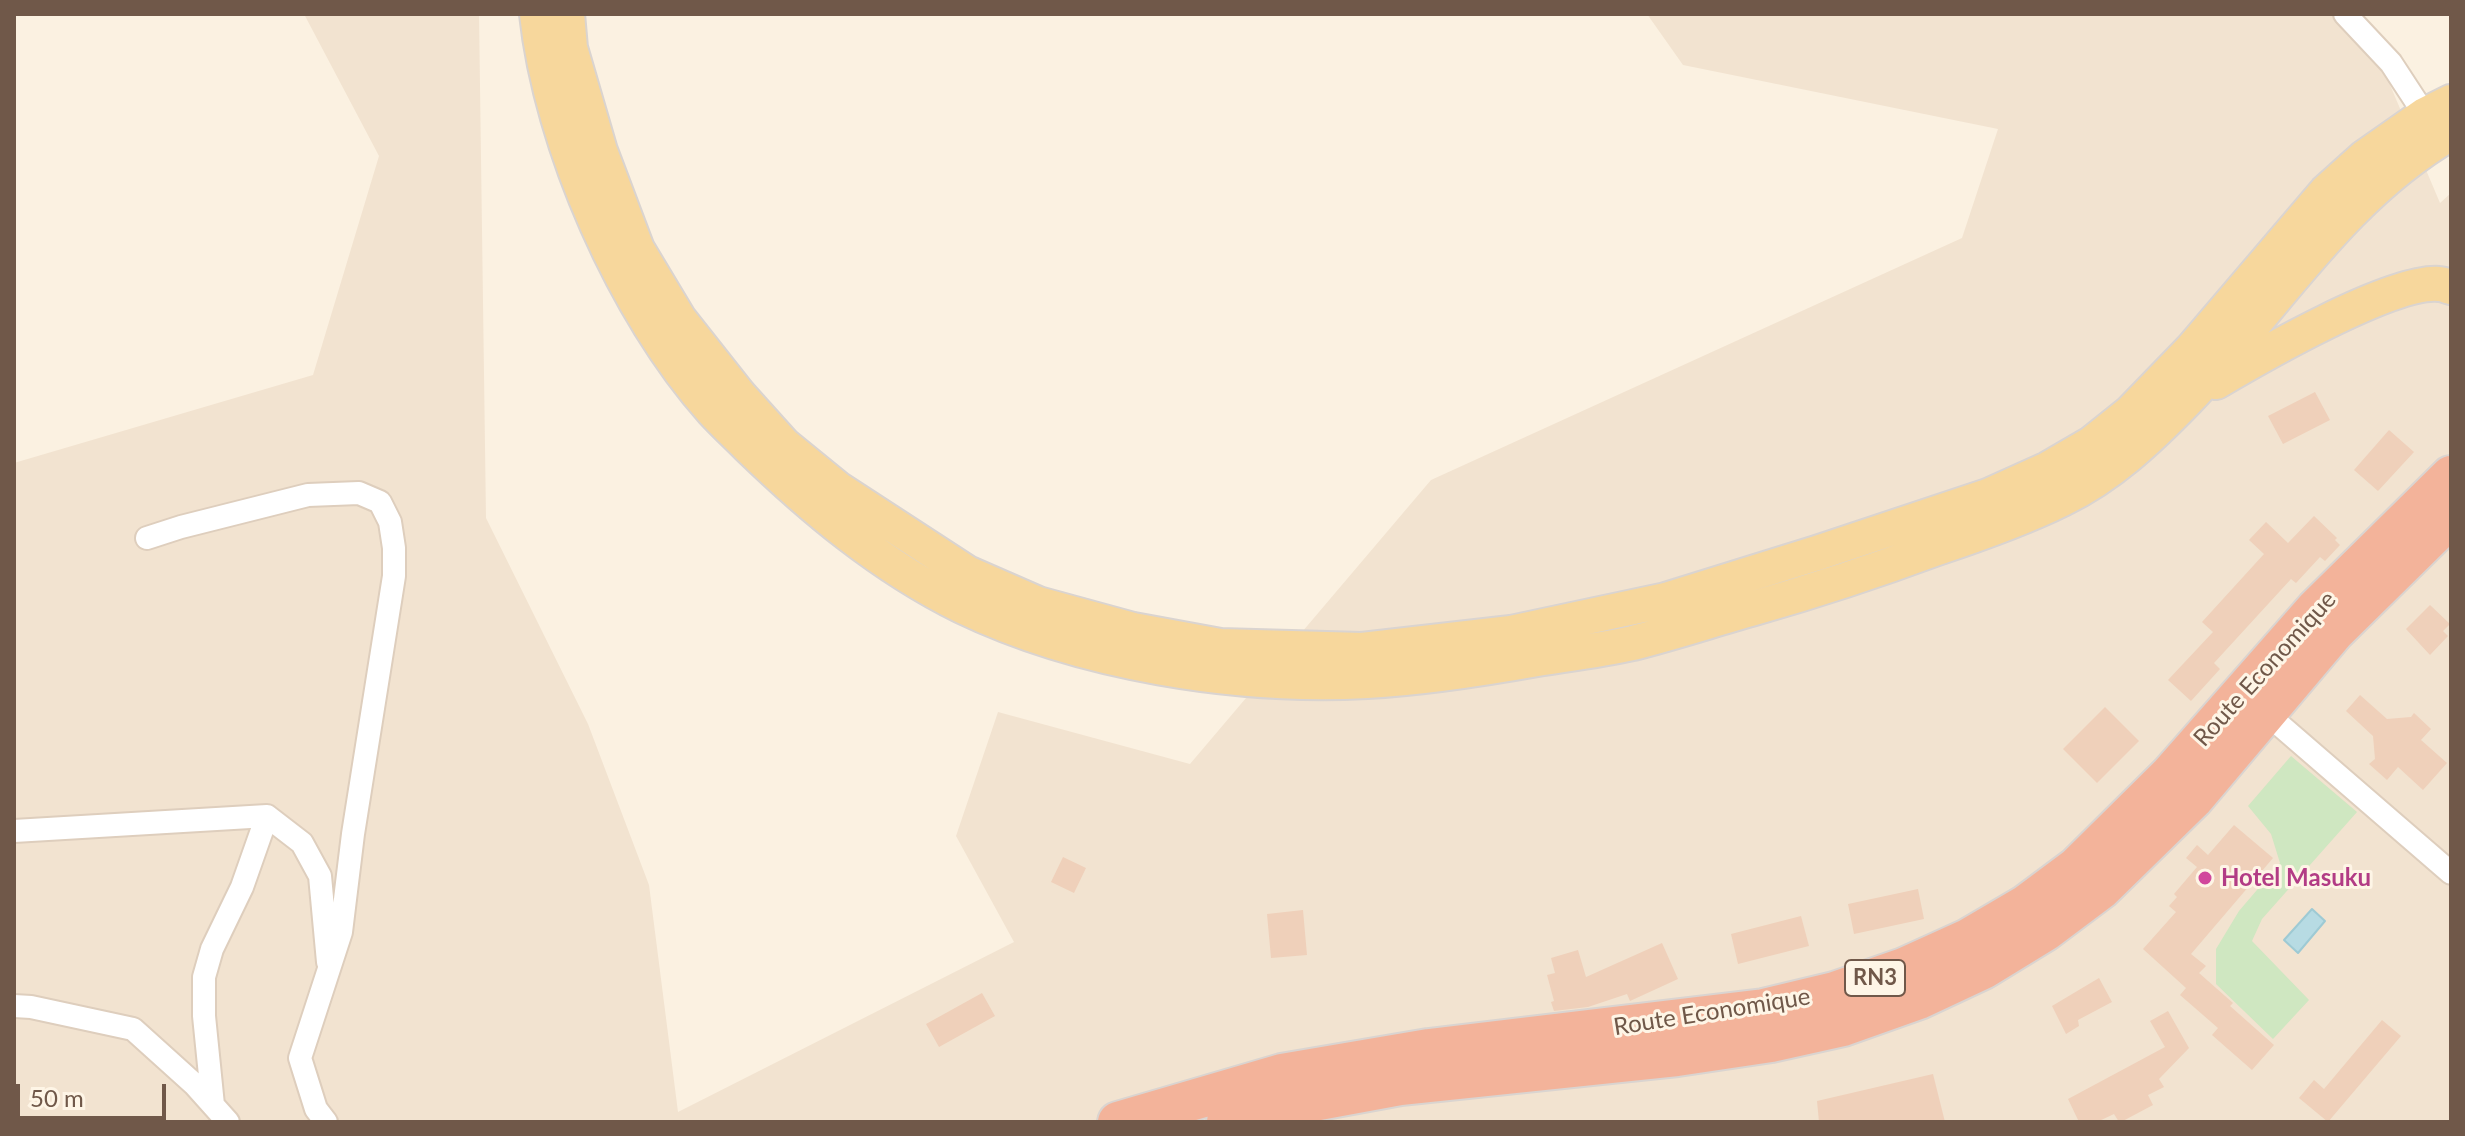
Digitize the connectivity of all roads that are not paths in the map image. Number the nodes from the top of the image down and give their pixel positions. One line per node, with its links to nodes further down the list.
1 (537, 14): 6 (main road)
2 (567, 14): 4 (main road)
3 (2345, 14): 4 (street)
4 (2442, 117): 6 (main road)
5 (2451, 287): 6 (main road)
6 (2152, 436)
7 (2450, 486): 9 (highway, Route Economique / RN3)
8 (147, 538): 13 (street)
9 (2254, 702): 12 (street); 15 (highway, Route Economique / RN3)
10 (267, 816): 11 (street); 13 (street); 16 (street)
11 (14, 831)
12 (2451, 873)
13 (328, 971): 19 (street)
14 (14, 1006): 16 (street)
15 (1432, 1065): 17 (highway, Route Economique / RN3); 18 (highway, Route Economique / RN3)
16 (221, 1114)
17 (1251, 1118)
18 (1125, 1121)
19 (326, 1122)

